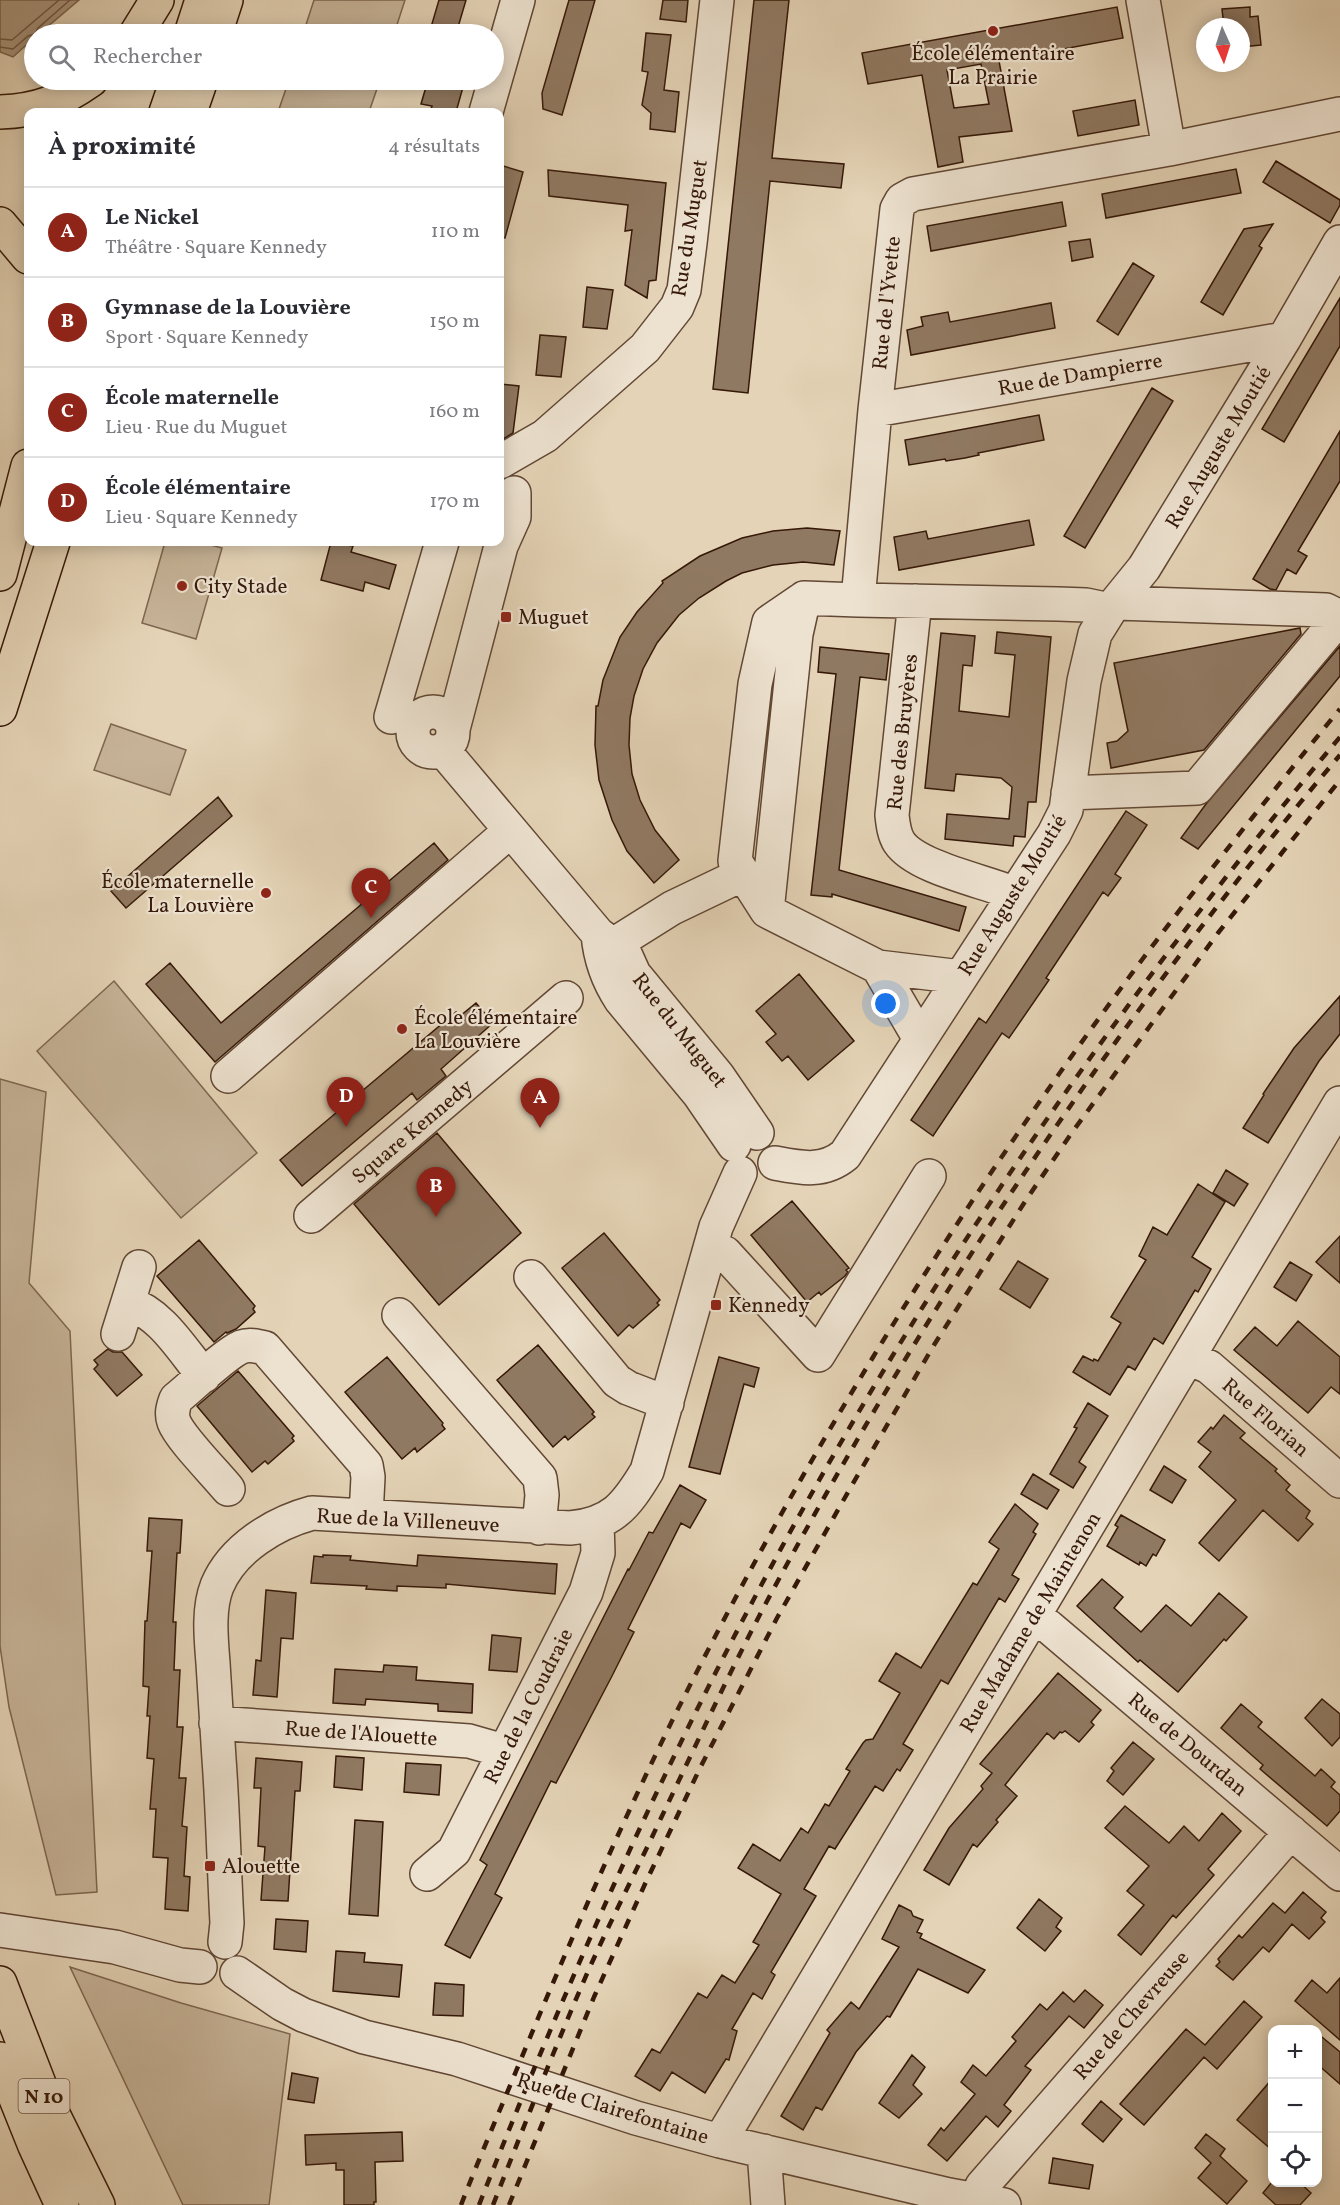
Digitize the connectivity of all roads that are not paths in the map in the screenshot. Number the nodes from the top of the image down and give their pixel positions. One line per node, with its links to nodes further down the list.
1 (157, 0): 7 (main road)
2 (202, 0): 8 (main road)
3 (226, 0): 9 (main road)
4 (518, 0): 10 (street)
5 (717, 0): 29 (street, Rue du Muguet)
6 (1143, 0): 22 (street)
7 (142, 24)
8 (194, 24)
9 (218, 24)
10 (504, 49)
11 (77, 90): 15 (main road)
12 (174, 90): 16 (main road)
13 (198, 90): 17 (main road)
14 (492, 90): 18 (street)
15 (34, 108)
16 (167, 108)
17 (191, 108)
18 (487, 108)
19 (24, 111): 20 (main road)
20 (0, 112)
21 (1340, 114): 22 (street, Rue de l'Yvette)
22 (1169, 148): 27 (street, Rue de l'Yvette)
23 (0, 224): 25 (main road)
24 (1340, 242): 26 (street, Rue Auguste Moutié)
25 (24, 252)
26 (1284, 339): 27 (street, Rue de Dampierre); 39 (street, Rue Auguste Moutié)
27 (875, 410): 37 (street, Rue de l'Yvette)
28 (24, 481): 35 (main road)
29 (506, 483): 30 (street, Rue du Muguet)
30 (504, 536)
31 (29, 546): 41 (main road)
32 (52, 546): 42 (main road)
33 (441, 546): 43 (street)
34 (499, 546): 45 (street, Rue du Muguet)
35 (0, 574)
36 (804, 598): 37 (street); 46 (street); 48 (street)
37 (858, 600): 38 (street)
38 (915, 601): 39 (street); 47 (street, Rue des Bruyères)
39 (1113, 606): 40 (street); 44 (street, Rue Auguste Moutié)
40 (1340, 617): 44 (street)
41 (0, 635)
42 (0, 709)
43 (391, 717)
44 (1068, 793): 47 (street, Rue Auguste Moutié)
45 (510, 831): 49 (street, Rue du Muguet); 54 (street)
46 (743, 874): 48 (street); 49 (street)
47 (1015, 894): 51 (street, Rue Auguste Moutié)
48 (767, 912): 50 (street)
49 (605, 939): 56 (street, Rue du Muguet)
50 (878, 967): 51 (street); 53 (street)
51 (961, 977): 53 (street, Rue Auguste Moutié)
52 (566, 998): 58 (street, Square Kennedy)
53 (920, 1039): 56 (street, Rue Auguste Moutié)
54 (228, 1076)
55 (1340, 1103): 65 (street, Rue Madame de Maintenon)
56 (743, 1150): 59 (street, Rue de la Villeneuve)
57 (929, 1176): 59 (street)
58 (311, 1216)
59 (710, 1248): 67 (street, Rue de la Villeneuve)
60 (139, 1267): 62 (street)
61 (531, 1277): 67 (street)
62 (128, 1303): 64 (street); 66 (street)
63 (399, 1315): 72 (street)
64 (118, 1334)
65 (1189, 1358): 68 (street, Rue Florian); 73 (street, Rue Madame de Maintenon)
66 (204, 1376): 69 (street); 70 (street)
67 (667, 1403): 71 (street, Rue de la Villeneuve)
68 (1340, 1481)
69 (228, 1489)
70 (366, 1516): 72 (street, Rue de la Villeneuve); 74 (street, Rue de la Villeneuve)
71 (597, 1523): 72 (street, Rue de la Villeneuve); 75 (street, Rue de la Coudraie)
72 (539, 1528)
73 (1033, 1618): 76 (street, Rue de Dourdan); 85 (street, Rue Madame de Maintenon)
74 (216, 1723): 75 (street, Rue de l'Alouette); 80 (street, Rue de la Villeneuve)
75 (504, 1751): 77 (street, Rue de la Coudraie)
76 (1291, 1832): 78 (street, Rue de Dourdan); 87 (street, Rue de Chevreuse)
77 (427, 1874)
78 (1340, 1874)
79 (0, 1930): 81 (street)
80 (225, 1942): 81 (street); 82 (street)
81 (200, 1967): 82 (street)
82 (237, 1973): 85 (street, Rue de Clairefontaine)
83 (0, 1983): 89 (main road, N 10)
84 (0, 2059): 88 (main road, N 10)
85 (720, 2141): 86 (street, Rue de Clairefontaine)
86 (765, 2151): 87 (street, Rue de Clairefontaine); 90 (street)
87 (985, 2203)
88 (62, 2205)
89 (98, 2205)
90 (768, 2205)

